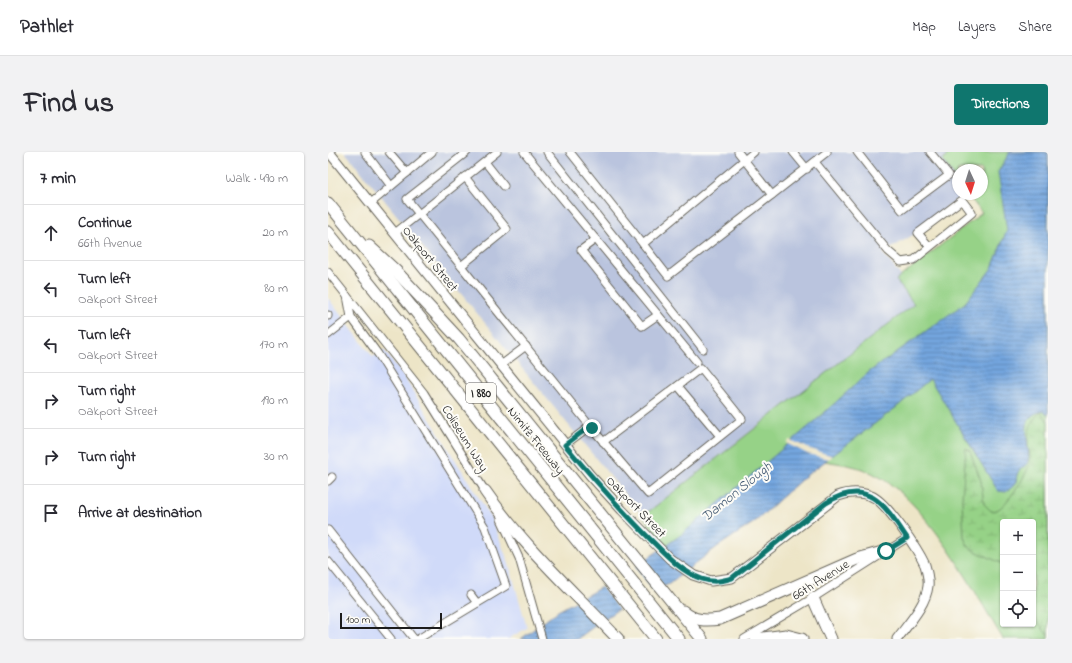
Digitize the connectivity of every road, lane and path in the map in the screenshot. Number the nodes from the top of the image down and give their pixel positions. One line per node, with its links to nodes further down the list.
1 (329, 152): 26 (main road, Oakport Street)
2 (365, 152): 22 (street)
3 (389, 152): 20 (street)
4 (432, 152): 20 (street)
5 (467, 152): 27 (street)
6 (497, 152): 17 (street)
7 (524, 152): 31 (street)
8 (547, 152): 41 (street)
9 (570, 152): 32 (street)
10 (738, 152): 16 (street)
11 (754, 152): 16 (street)
12 (793, 152): 19 (street)
13 (857, 152): 14 (street)
14 (930, 152)
15 (825, 153): 18 (street)
16 (744, 160): 24 (street); 32 (street)
17 (485, 162): 21 (street); 23 (street)
18 (815, 162): 19 (street); 33 (street)
19 (806, 168): 24 (street)
20 (407, 173): 22 (street)
21 (465, 177): 27 (street); 34 (street)
22 (391, 186): 26 (street)
23 (504, 186)
24 (772, 195): 32 (street)
25 (328, 203): 28 (highway, Nimitz Freeway / I 880)
26 (371, 203): 30 (main road, Oakport Street)
27 (418, 214): 30 (street); 34 (street)
28 (343, 222): 55 (highway); 64 (highway, Nimitz Freeway / I 880)
29 (328, 232): 63 (highway, I 880)
30 (394, 233): 43 (main road, Oakport Street)
31 (596, 240): 37 (street); 37 (street)
32 (643, 244)
33 (928, 249): 33 (street)
34 (461, 266): 40 (street)
35 (328, 272): 36 (street, Coliseum Way)
36 (347, 296): 38 (street); 49 (street, Coliseum Way)
37 (658, 315): 42 (street)
38 (351, 317): 39 (street); 57 (street)
39 (328, 335)
40 (526, 346): 43 (street); 45 (street)
41 (703, 349)
42 (696, 362)
43 (501, 365): 48 (main road, Oakport Street)
44 (678, 386): 46 (street); 46 (street); 47 (street)
45 (590, 426): 47 (street); 48 (street)
46 (720, 436): 47 (street)
47 (603, 442)
48 (565, 445): 51 (main road, Oakport Street)
49 (485, 491): 58 (highway); 62 (street, Coliseum Way)
50 (328, 530): 60 (street)
51 (907, 538): 52 (street, 66th Avenue); 70 (main road, Oakport Street)
52 (886, 551): 55 (highway); 56 (street, 66th Avenue)
53 (328, 561): 59 (street)
54 (471, 595): 57 (street)
55 (668, 597): 65 (highway)
56 (813, 598): 66 (street, 66th Avenue); 69 (highway)
57 (477, 603): 61 (street)
58 (615, 635)
59 (391, 639)
60 (414, 639)
61 (418, 639)
62 (542, 639)
63 (656, 639)
64 (679, 639)
65 (702, 639)
66 (744, 639)
67 (756, 639): 68 (highway)
68 (802, 639)
69 (831, 639)
70 (897, 639)

